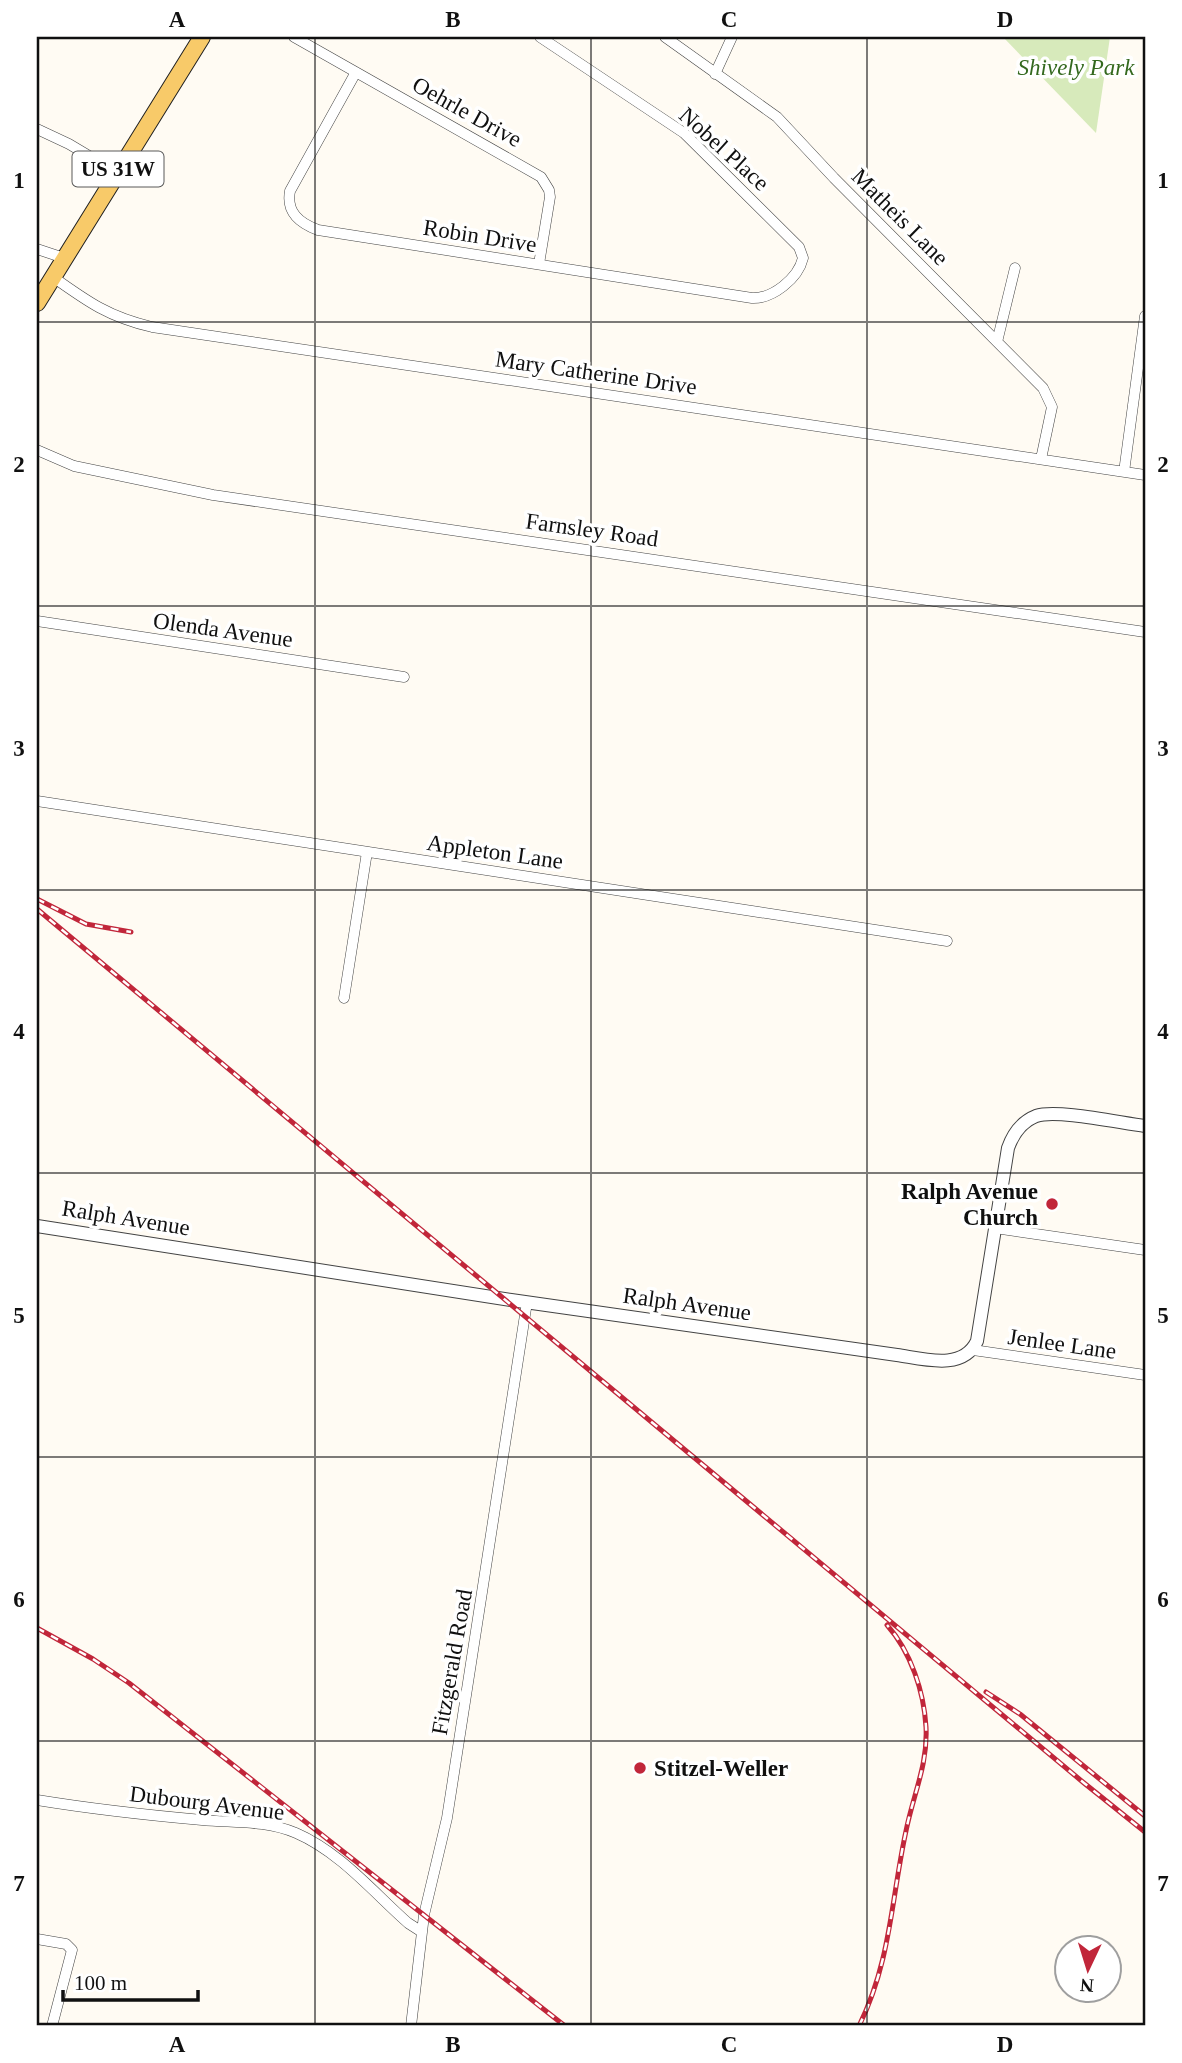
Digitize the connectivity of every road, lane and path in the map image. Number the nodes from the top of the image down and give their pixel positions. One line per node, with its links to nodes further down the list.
1 (202, 37): 9 (main road, US 31W)
2 (294, 37): 6 (street, Oehrle Drive)
3 (540, 37): 11 (street, Nobel Place)
4 (665, 37): 7 (street, Matheis Lane)
5 (732, 37): 7 (street)
6 (356, 72): 13 (street, Oehrle Drive); 13 (street, Robin Drive)
7 (715, 74): 18 (street, Matheis Lane)
8 (37, 129): 9 (street)
9 (116, 172): 12 (main road, US 31W)
10 (37, 249): 12 (street)
11 (803, 255): 13 (street, Robin Drive)
12 (64, 258): 15 (main road, US 31W)
13 (539, 264)
14 (1015, 268): 18 (street)
15 (52, 277): 16 (main road, US 31W); 20 (street, Mary Catherine Drive)
16 (37, 303)
17 (1145, 316): 21 (street)
18 (997, 342): 20 (street, Matheis Lane)
19 (37, 450): 24 (street, Farnsley Road)
20 (1041, 459): 21 (street, Mary Catherine Drive)
21 (1124, 472): 22 (street, Mary Catherine Drive)
22 (1145, 475)
23 (37, 621): 25 (street, Olenda Avenue)
24 (1145, 632)
25 (404, 677)
26 (37, 802): 27 (street, Appleton Lane)
27 (367, 852): 28 (street, Appleton Lane); 29 (street)
28 (947, 940)
29 (344, 998)
30 (1145, 1126): 32 (street)
31 (37, 1226): 34 (street, Ralph Avenue)
32 (995, 1228): 33 (street); 35 (street)
33 (1145, 1250)
34 (527, 1302): 35 (street, Ralph Avenue); 38 (street, Fitzgerald Road)
35 (973, 1350): 36 (street, Jenlee Lane)
36 (1145, 1375)
37 (37, 1800): 38 (street, Dubourg Avenue)
38 (422, 1932): 41 (street, Fitzgerald Road)
39 (37, 1939): 40 (street)
40 (52, 2026)
41 (411, 2026)

